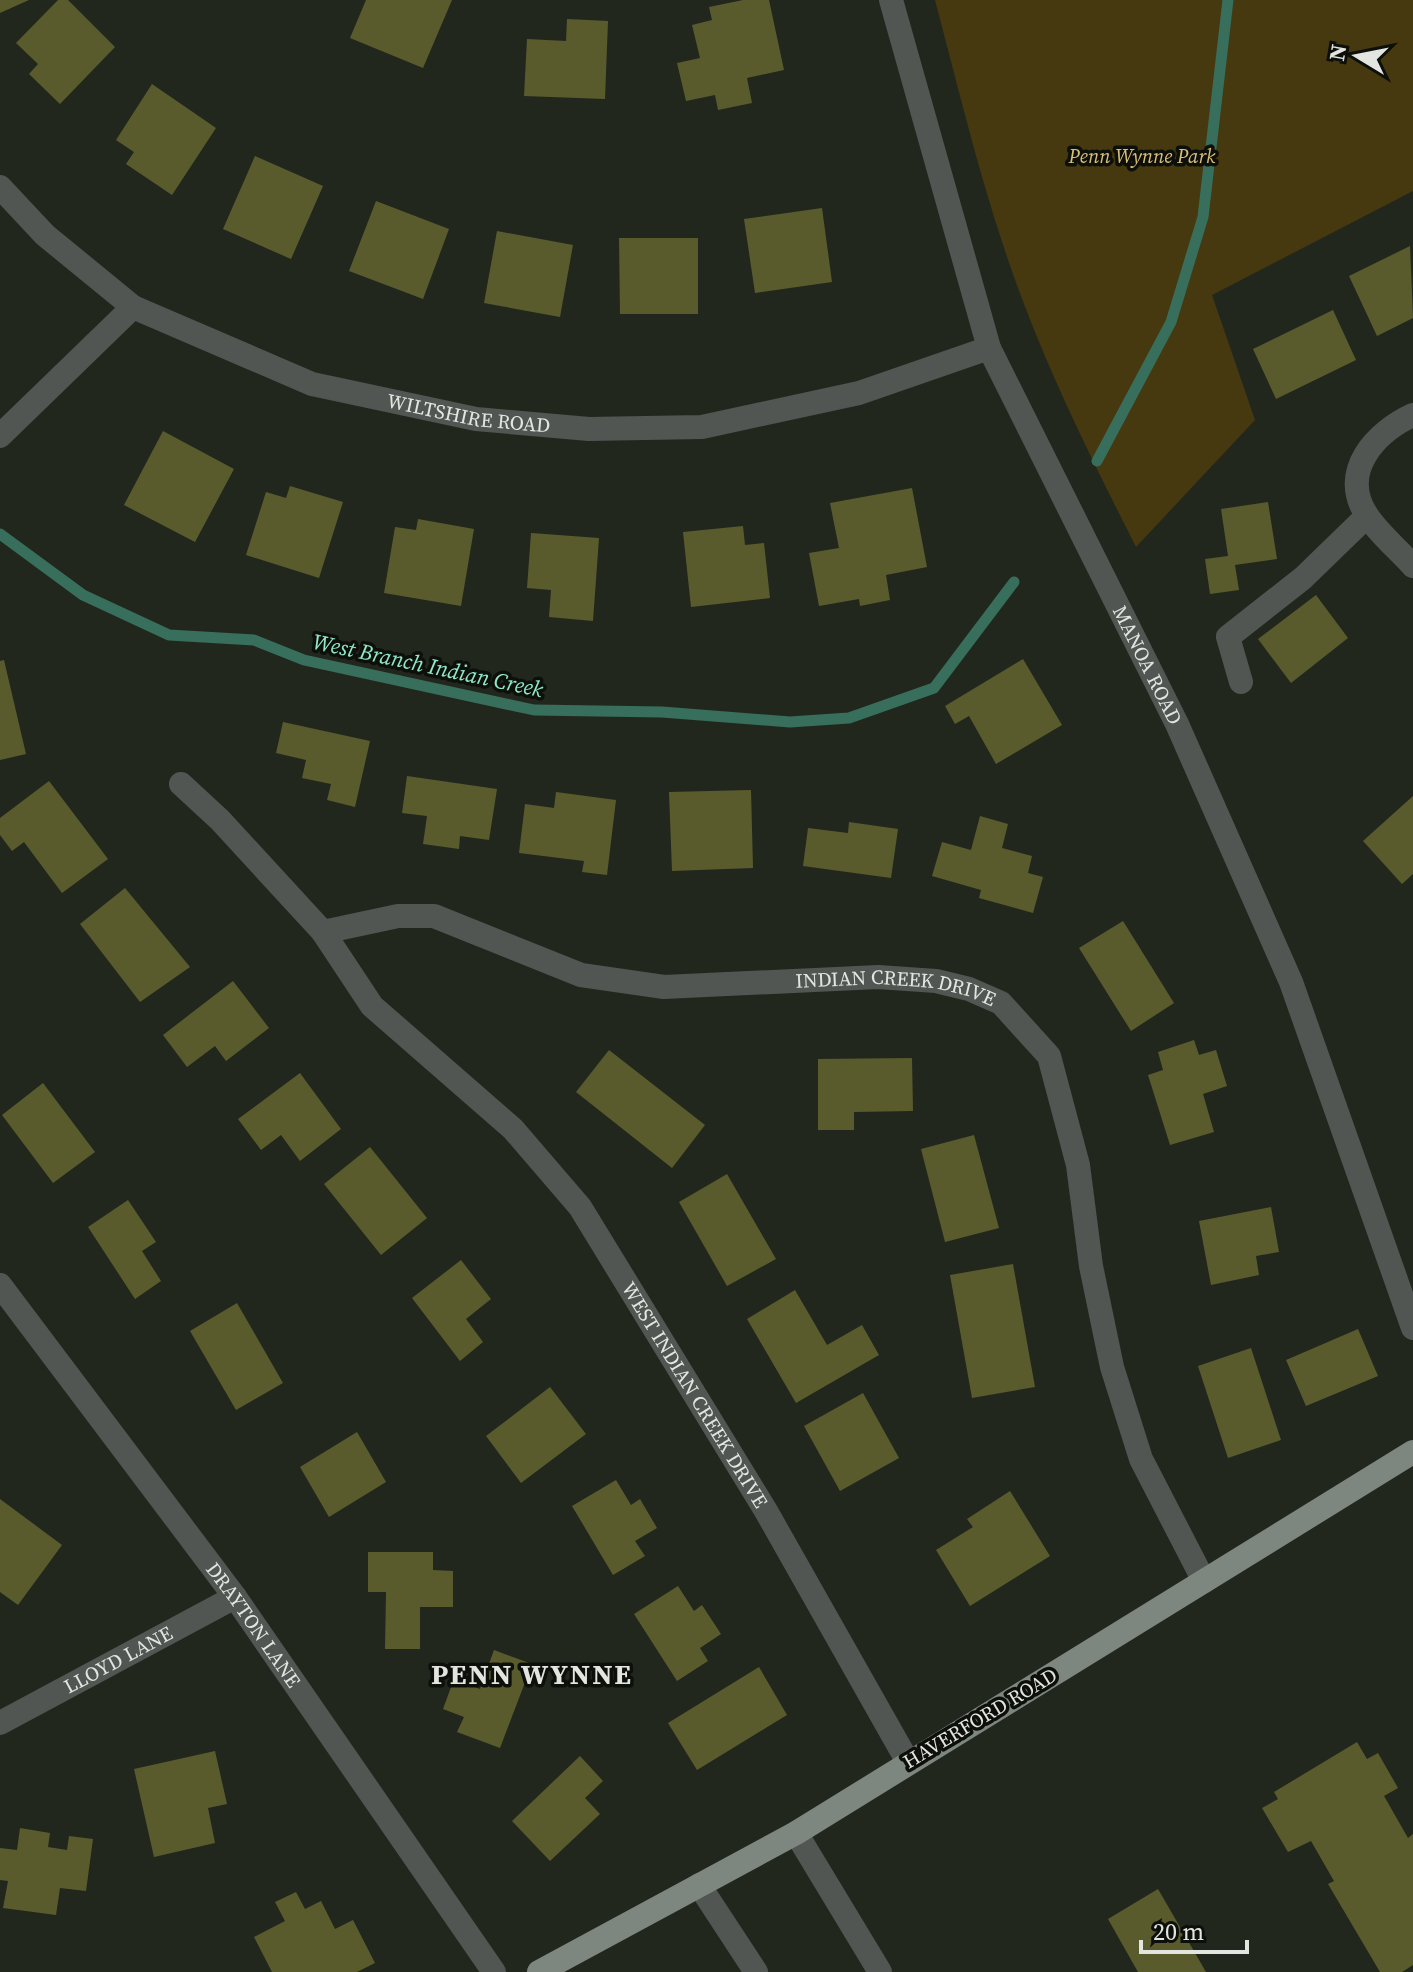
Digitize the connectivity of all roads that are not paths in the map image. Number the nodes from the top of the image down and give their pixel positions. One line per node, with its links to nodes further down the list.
1 (891, 0): 4 (street, MANOA ROAD)
2 (0, 187): 3 (street, WILTSHIRE ROAD)
3 (133, 307): 4 (street, WILTSHIRE ROAD); 6 (street)
4 (989, 348): 13 (street, MANOA ROAD)
5 (1413, 415): 7 (street)
6 (0, 436)
7 (1375, 524): 8 (street); 9 (street)
8 (1413, 566)
9 (1241, 682)
10 (181, 784): 11 (street)
11 (323, 932): 15 (street, INDIAN CREEK DRIVE); 18 (street, WEST INDIAN CREEK DRIVE)
12 (0, 1285): 16 (street, DRAYTON LANE)
13 (1413, 1328)
14 (1413, 1452): 15 (main road, HAVERFORD ROAD)
15 (1204, 1581): 18 (main road, HAVERFORD ROAD)
16 (235, 1597): 17 (street, LLOYD LANE); 21 (street, DRAYTON LANE)
17 (0, 1723)
18 (908, 1762): 19 (main road, HAVERFORD ROAD)
19 (796, 1833): 20 (main road, HAVERFORD ROAD); 24 (street)
20 (699, 1885): 22 (main road, HAVERFORD ROAD); 23 (street)
21 (494, 1972)
22 (539, 1972)
23 (756, 1972)
24 (880, 1972)

